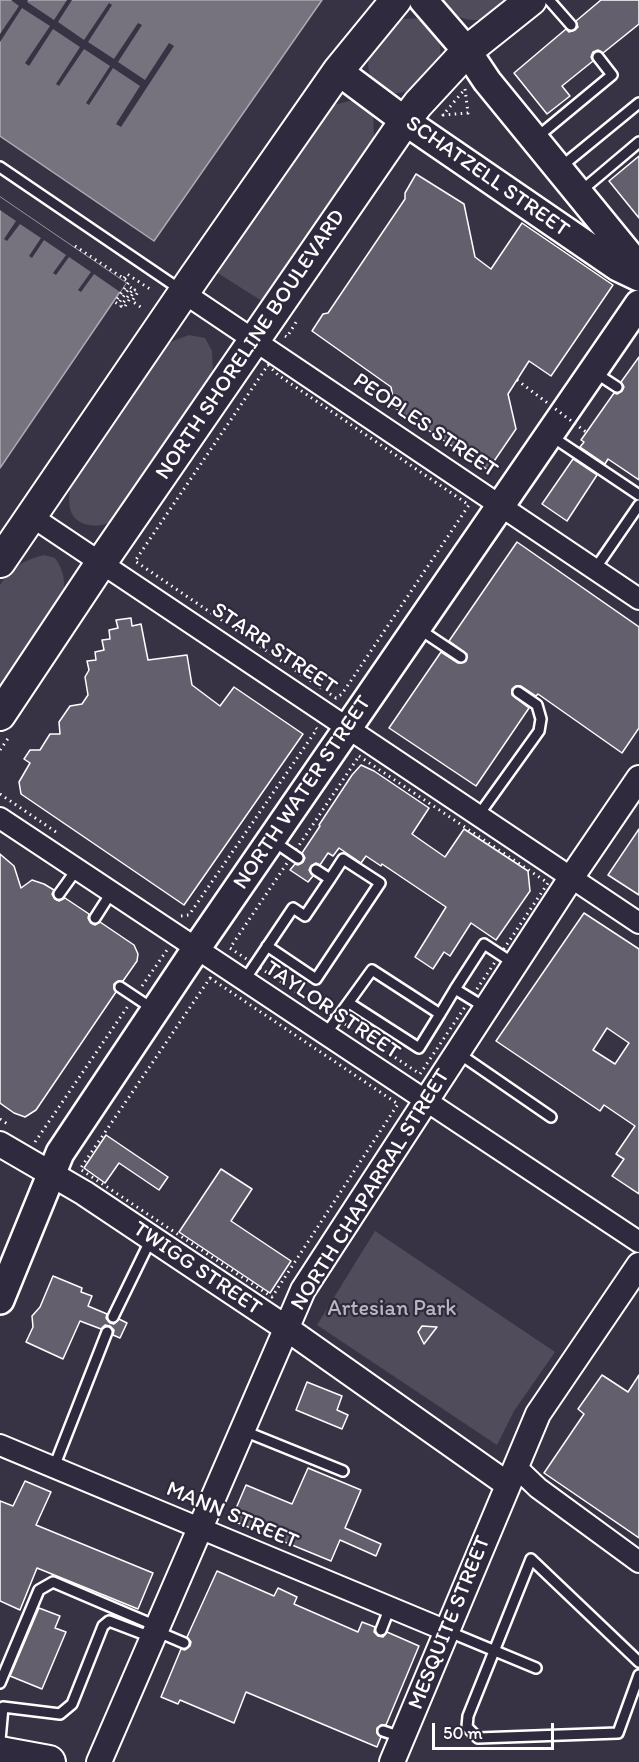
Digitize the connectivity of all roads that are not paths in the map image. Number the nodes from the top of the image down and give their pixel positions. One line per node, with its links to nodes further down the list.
1 (396, 0): 8 (main road)
2 (423, 0): 6 (main road, SCHATZELL STREET)
3 (531, 0): 6 (main road, NORTH SHORELINE BOULEVARD)
4 (549, 0): 5 (lane)
5 (571, 25)
6 (467, 51): 10 (main road, NORTH SHORELINE BOULEVARD); 11 (main road, SCHATZELL STREET)
7 (598, 57): 11 (lane)
8 (338, 71): 10 (main road, SCHATZELL STREET); 18 (main road)
9 (639, 104): 14 (lane)
10 (405, 121): 17 (main road, SCHATZELL STREET); 20 (main road, NORTH SHORELINE BOULEVARD)
11 (535, 139): 14 (main road, SCHATZELL STREET)
12 (639, 142): 15 (lane)
13 (0, 167): 18 (lane)
14 (559, 168): 15 (main road, SCHATZELL STREET)
15 (580, 193): 16 (main road, SCHATZELL STREET)
16 (639, 267)
17 (639, 277)
18 (184, 293): 20 (street, PEOPLES STREET); 27 (main road)
19 (639, 304): 21 (main road, NORTH WATER STREET)
20 (262, 352): 26 (street, PEOPLES STREET); 29 (main road, NORTH SHORELINE BOULEVARD)
21 (593, 371): 22 (lane); 23 (main road, NORTH WATER STREET)
22 (618, 387)
23 (549, 435): 24 (lane); 26 (main road, NORTH WATER STREET)
24 (639, 495)
25 (639, 505): 30 (lane)
26 (500, 506): 30 (street, PEOPLES STREET); 32 (main road, NORTH WATER STREET)
27 (31, 516): 28 (main road); 29 (street, STARR STREET)
28 (0, 562)
29 (101, 563): 35 (main road, NORTH SHORELINE BOULEVARD); 36 (street, STARR STREET)
30 (595, 569): 31 (street, PEOPLES STREET)
31 (639, 599)
32 (417, 627): 33 (lane); 36 (main road, NORTH WATER STREET)
33 (461, 657)
34 (520, 698): 38 (lane)
35 (7, 723)
36 (348, 728): 38 (street, STARR STREET); 49 (main road, NORTH WATER STREET)
37 (639, 779): 42 (street, NORTH CHAPARRAL STREET)
38 (478, 816): 42 (street, STARR STREET)
39 (0, 818): 40 (street, TAYLOR STREET)
40 (76, 869): 44 (street, TAYLOR STREET); 45 (lane)
41 (316, 870): 43 (lane)
42 (571, 878): 47 (street, STARR STREET); 50 (street, NORTH CHAPARRAL STREET)
43 (330, 879): 48 (lane); 48 (lane)
44 (111, 892): 46 (lane); 49 (street, TAYLOR STREET)
45 (59, 894)
46 (94, 918)
47 (639, 923)
48 (267, 946): 51 (lane)
49 (196, 949): 51 (street, TAYLOR STREET); 55 (main road, NORTH WATER STREET)
50 (508, 959): 53 (lane); 56 (street, NORTH CHAPARRAL STREET)
51 (250, 973): 58 (street, TAYLOR STREET)
52 (120, 987): 55 (lane)
53 (455, 989): 56 (lane); 57 (lane)
54 (349, 1003): 57 (lane); 57 (lane); 58 (lane)
55 (145, 1004): 63 (main road, NORTH WATER STREET)
56 (479, 1004): 59 (street, NORTH CHAPARRAL STREET)
57 (440, 1014)
58 (325, 1035): 60 (street, TAYLOR STREET)
59 (458, 1053): 60 (street, NORTH CHAPARRAL STREET); 61 (lane)
60 (426, 1102): 65 (street, TAYLOR STREET); 69 (street, NORTH CHAPARRAL STREET)
61 (551, 1117)
62 (9, 1137): 63 (street, TWIGG STREET)
63 (51, 1175): 64 (street, TWIGG STREET); 67 (main road, NORTH WATER STREET)
64 (151, 1239): 68 (lane); 69 (street, TWIGG STREET)
65 (639, 1242)
66 (639, 1265): 75 (street, MESQUITE STREET)
67 (0, 1300)
68 (113, 1317)
69 (286, 1328): 71 (street, NORTH CHAPARRAL STREET); 75 (street, TWIGG STREET)
70 (107, 1332): 73 (lane)
71 (242, 1430): 74 (lane); 76 (street, NORTH CHAPARRAL STREET)
72 (0, 1444): 73 (street, MANN STREET)
73 (54, 1467): 76 (street, MANN STREET)
74 (343, 1471)
75 (511, 1475): 77 (street, TWIGG STREET); 80 (street, MESQUITE STREET)
76 (200, 1529): 78 (street, MANN STREET); 81 (street, NORTH CHAPARRAL STREET)
77 (639, 1562)
78 (390, 1607): 79 (lane); 80 (street, MANN STREET)
79 (381, 1630)
80 (447, 1631): 83 (lane); 92 (street, MESQUITE STREET)
81 (156, 1632): 82 (lane); 87 (lane); 88 (lane); 91 (street, NORTH CHAPARRAL STREET)
82 (184, 1643)
83 (494, 1650): 84 (lane); 85 (lane); 86 (lane)
84 (639, 1662)
85 (536, 1668)
86 (639, 1675)
87 (0, 1683)
88 (0, 1740)
89 (0, 1753): 90 (highway)
90 (48, 1762)
91 (99, 1762)
92 (392, 1762)

